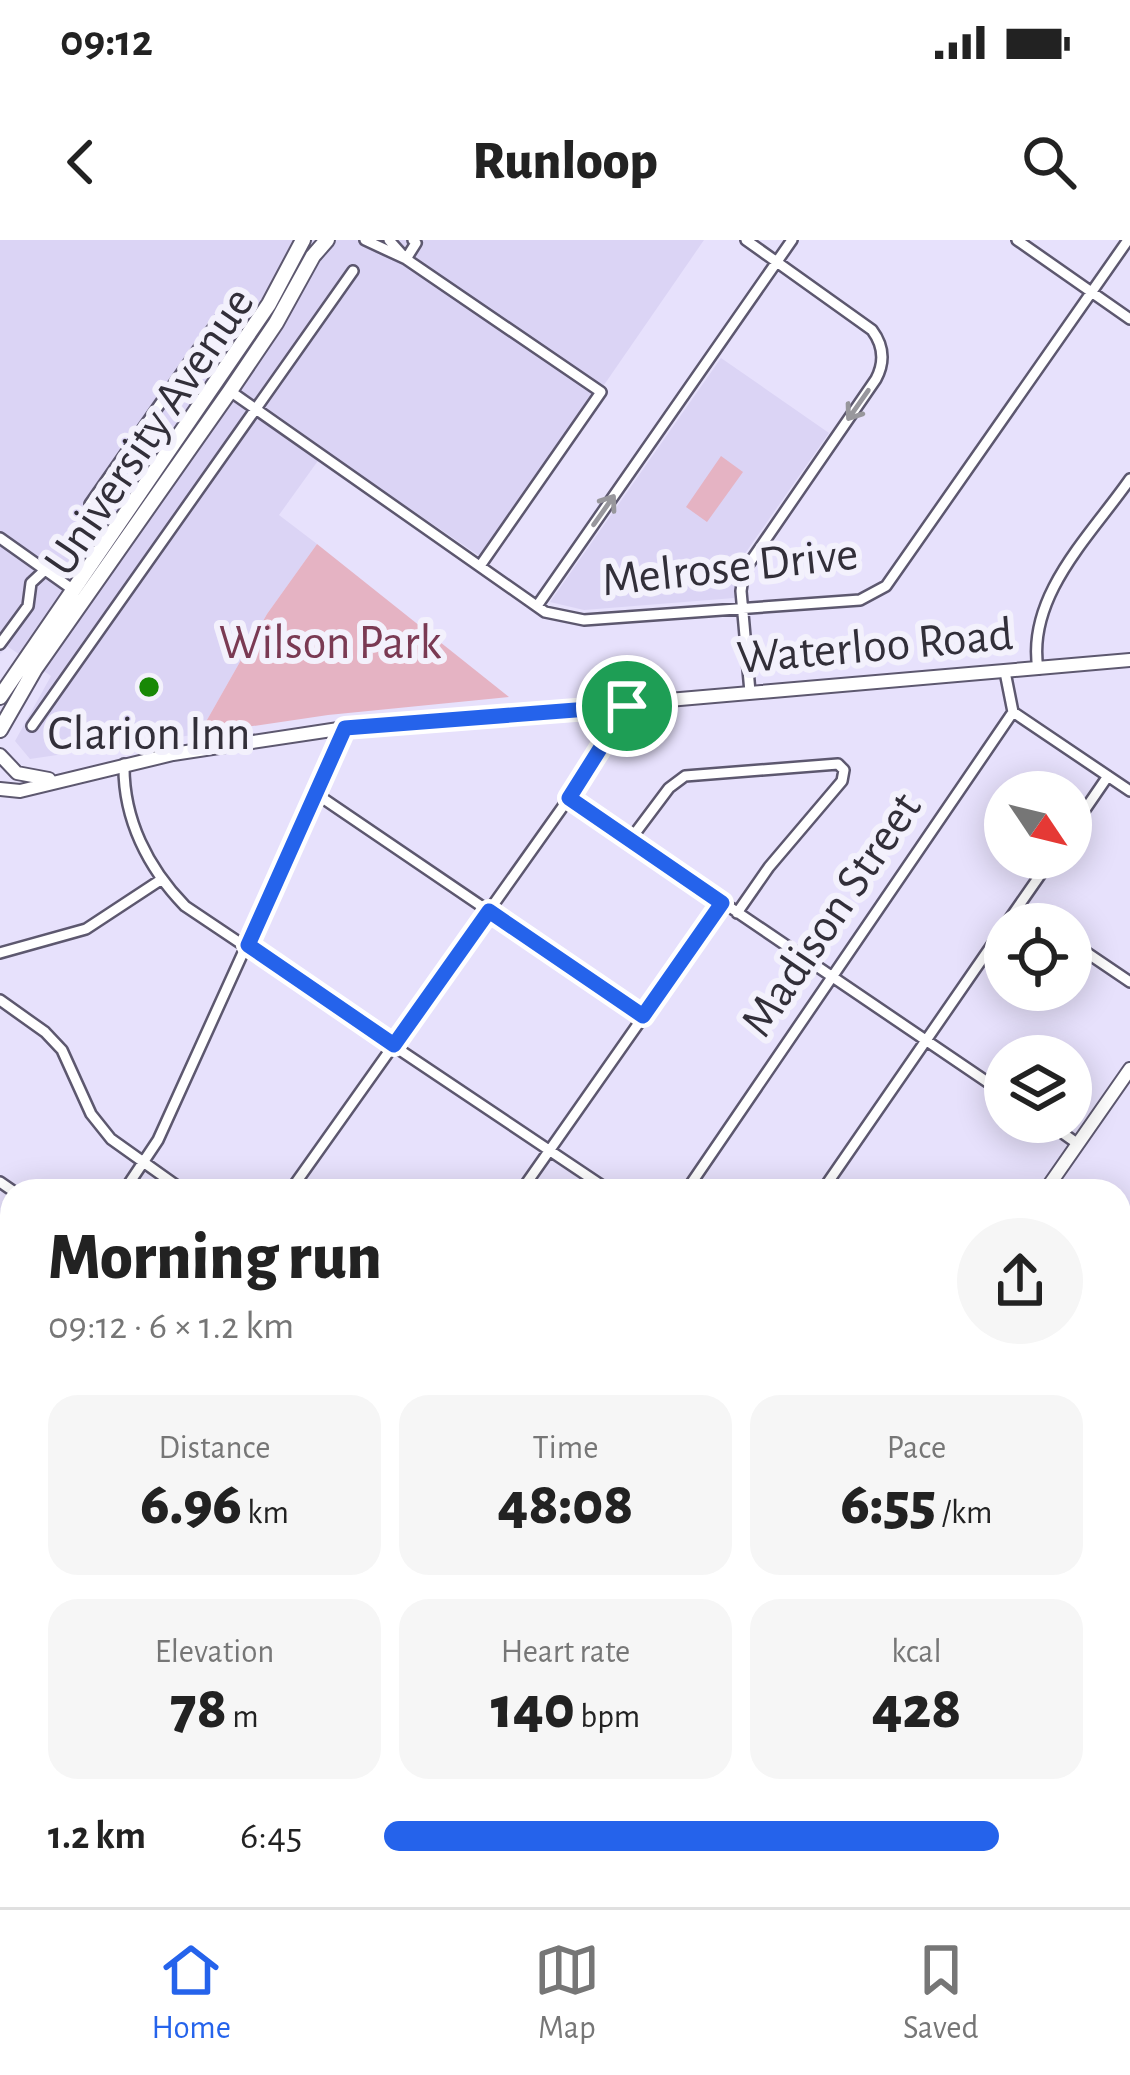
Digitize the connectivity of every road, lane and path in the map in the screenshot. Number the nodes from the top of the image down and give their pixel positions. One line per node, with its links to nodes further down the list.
1 (303, 240): 16 (main road, University Avenue)
2 (327, 240): 17 (main road, University Avenue)
3 (365, 240): 10 (street)
4 (388, 240): 10 (street)
5 (413, 240): 10 (street)
6 (746, 240): 11 (street)
7 (792, 240): 11 (street)
8 (1017, 240): 13 (street)
9 (1128, 240): 13 (street, Melrose Drive)
10 (406, 259): 24 (street)
11 (777, 262): 27 (street, one-way to 11); 28 (street, one-way to 28)
12 (353, 272): 18 (street)
13 (1092, 292): 14 (street); 28 (street, Melrose Drive)
14 (1130, 319)
15 (218, 321): 22 (street)
16 (257, 322): 17 (main road); 26 (main road, University Avenue)
17 (230, 391): 18 (street, Melrose Drive); 26 (main road, University Avenue)
18 (257, 410): 24 (street, Melrose Drive); 29 (street)
19 (1130, 478): 20 (street)
20 (1119, 494): 21 (street); 32 (street)
21 (1130, 502)
22 (90, 504)
23 (0, 538): 25 (street)
24 (480, 566): 27 (street, Melrose Drive)
25 (45, 570): 26 (street); 30 (street)
26 (78, 594): 29 (street); 35 (main road, University Avenue); 40 (main road, University Avenue)
27 (537, 606): 28 (street, Melrose Drive)
28 (744, 608): 34 (street)
29 (108, 616): 38 (street)
30 (0, 644)
31 (1130, 660): 32 (main road, Waterloo Road)
32 (1038, 669): 33 (main road, Waterloo Road)
33 (1005, 672): 34 (main road, Waterloo Road); 37 (street)
34 (750, 692): 36 (main road, Waterloo Road)
35 (0, 697)
36 (627, 706): 39 (main road, Waterloo Road); 48 (street)
37 (1013, 712): 43 (street); 59 (street, Madison Street)
38 (32, 726)
39 (345, 728): 42 (main road, Waterloo Road); 47 (street)
40 (0, 730)
41 (0, 754): 44 (main road)
42 (124, 764): 44 (main road, Waterloo Road); 51 (street)
43 (1108, 776): 46 (street); 49 (street)
44 (56, 779): 45 (main road, Waterloo Road)
45 (0, 789)
46 (1130, 791)
47 (315, 793): 53 (street); 55 (street)
48 (569, 798): 50 (street); 53 (street)
49 (1092, 799)
50 (630, 840): 52 (street); 54 (street)
51 (162, 878): 55 (street); 56 (street)
52 (722, 903): 54 (street); 62 (street)
53 (489, 911): 62 (street); 64 (street)
54 (737, 913): 59 (street)
55 (248, 945): 64 (street); 69 (street)
56 (0, 953)
57 (1092, 956): 60 (street)
58 (984, 957): 63 (street)
59 (833, 977): 63 (street); 75 (street, Madison Street)
60 (1130, 982)
61 (0, 1000): 69 (street)
62 (643, 1016): 68 (street)
63 (926, 1040): 66 (street); 76 (street)
64 (394, 1045): 68 (street); 72 (street)
65 (1130, 1069): 67 (main road)
66 (984, 1080)
67 (1078, 1144): 77 (main road)
68 (549, 1150): 73 (street); 74 (street)
69 (144, 1163): 70 (street); 71 (street)
70 (133, 1179)
71 (167, 1179)
72 (299, 1179)
73 (528, 1179)
74 (592, 1179)
75 (694, 1179)
76 (830, 1179)
77 (1054, 1179)

